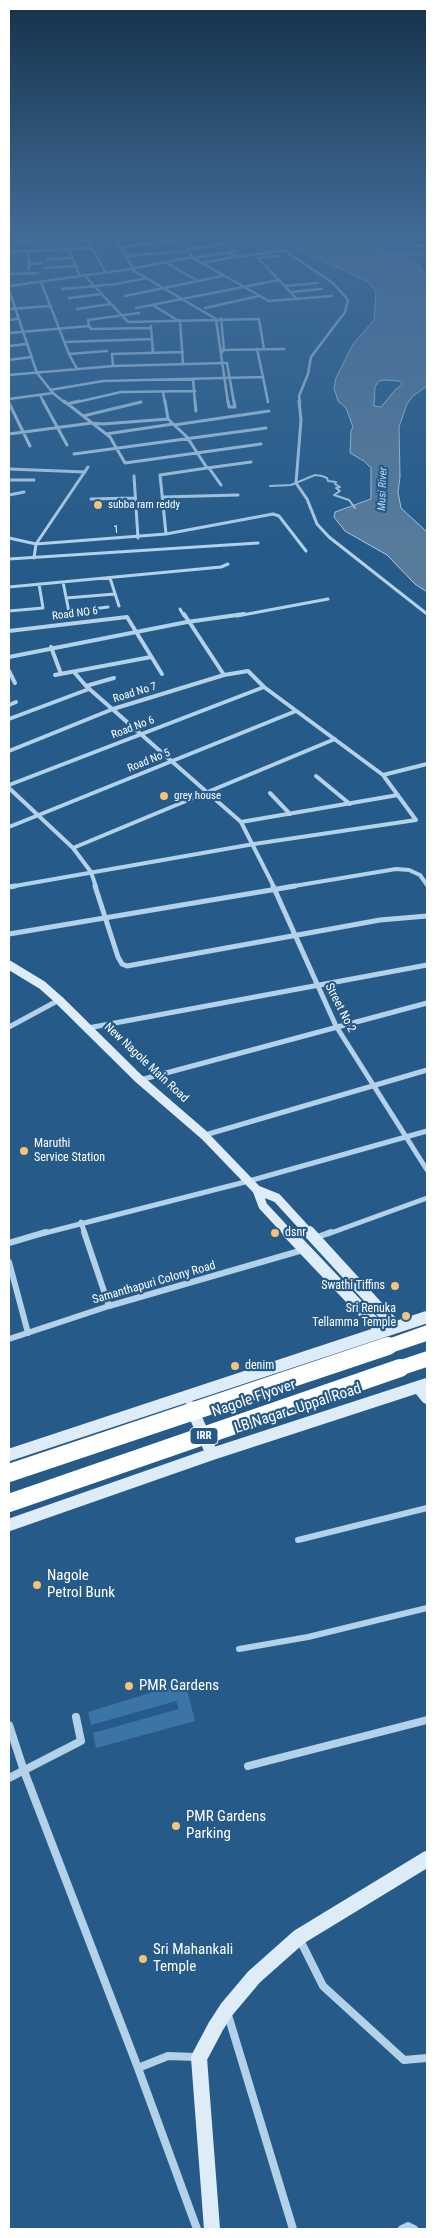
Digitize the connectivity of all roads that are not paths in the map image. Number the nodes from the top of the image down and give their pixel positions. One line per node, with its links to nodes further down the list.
1 (24, 339): 10 (street)
2 (139, 339): 9 (street)
3 (152, 339): 18 (street)
4 (181, 339): 17 (street)
5 (220, 339): 16 (street)
6 (222, 339): 16 (street)
7 (262, 339): 13 (street)
8 (324, 339): 94 (street)
9 (65, 342): 19 (street)
10 (26, 344): 11 (street); 20 (street)
11 (9, 346)
12 (257, 349): 13 (street); 16 (street); 28 (street)
13 (264, 349): 14 (street)
14 (284, 349)
15 (107, 351): 19 (street)
16 (222, 351): 22 (street)
17 (183, 352): 18 (street); 23 (street)
18 (153, 353): 24 (street)
19 (69, 354): 25 (street)
20 (31, 358): 21 (street); 26 (street)
21 (9, 360)
22 (224, 363): 23 (street); 29 (street); 30 (street)
23 (183, 364): 24 (street)
24 (114, 366): 25 (street)
25 (77, 369): 26 (street)
26 (37, 373): 27 (street); 32 (street)
27 (9, 375)
28 (263, 377): 30 (street); 38 (street)
29 (226, 378): 30 (street); 30 (street); 31 (street)
30 (231, 378)
31 (194, 379): 32 (street); 33 (street)
32 (52, 391): 35 (street); 40 (street)
33 (195, 391): 34 (street); 41 (street)
34 (163, 392): 40 (street); 44 (street)
35 (40, 395): 36 (street); 47 (street)
36 (9, 399)
37 (140, 402): 43 (street)
38 (268, 402)
39 (9, 403): 49 (street)
40 (67, 404): 43 (street)
41 (196, 411)
42 (268, 411): 46 (street)
43 (84, 416): 45 (street)
44 (168, 419): 45 (street); 46 (street)
45 (92, 423): 47 (street); 51 (street)
46 (173, 424): 51 (street); 52 (street)
47 (59, 428): 49 (street); 54 (street)
48 (266, 428): 52 (street)
49 (23, 432): 50 (street); 55 (street)
50 (9, 434)
51 (106, 434): 56 (street)
52 (187, 437): 56 (street); 57 (street)
53 (261, 444): 57 (street)
54 (67, 445)
55 (30, 446)
56 (116, 448): 57 (street); 58 (street)
57 (197, 453): 61 (street)
58 (74, 454)
59 (251, 462): 61 (street)
60 (88, 467): 63 (street)
61 (208, 468): 67 (street); 71 (street)
62 (9, 469): 63 (street)
63 (85, 472): 78 (street)
64 (134, 476): 72 (street)
65 (9, 480): 66 (street)
66 (34, 480)
67 (221, 485)
68 (24, 492): 69 (street)
69 (9, 495)
70 (238, 495): 71 (street)
71 (162, 497): 74 (street)
72 (134, 498): 73 (street); 76 (street)
73 (91, 499)
74 (166, 534): 76 (street, 1); 79 (street, 1)
75 (9, 538): 78 (street, 1)
76 (138, 538): 78 (street, 1)
77 (258, 543): 80 (street)
78 (36, 544): 80 (street)
79 (306, 551)
80 (34, 558): 81 (street)
81 (9, 559)
82 (228, 564): 83 (street)
83 (110, 578): 84 (street); 87 (street)
84 (63, 582): 85 (street); 88 (street)
85 (39, 584): 86 (street); 93 (street)
86 (9, 587)
87 (115, 594): 88 (street); 90 (street)
88 (66, 598): 91 (street)
89 (328, 599): 95 (street)
90 (119, 606)
91 (108, 607)
92 (180, 609): 95 (street)
93 (9, 611)
94 (427, 614)
95 (187, 622): 97 (street); 106 (street)
96 (9, 631): 97 (street, Road NO 6)
97 (135, 631): 98 (street); 100 (street)
98 (51, 647): 99 (street); 103 (street)
99 (9, 657)
100 (151, 657): 102 (street); 104 (street)
101 (9, 671): 108 (street)
102 (74, 672): 103 (street); 109 (street, Street No 2)
103 (61, 674): 105 (street)
104 (162, 674)
105 (55, 675)
106 (224, 675): 110 (street, Road No 7); 113 (street, Road No 7)
107 (114, 678): 109 (street)
108 (15, 683)
109 (87, 687): 113 (street, Street No 2); 115 (street)
110 (264, 687): 114 (street); 116 (street, Road No 6)
111 (16, 702): 112 (street)
112 (9, 705)
113 (113, 709): 116 (street, Street No 2); 118 (street, Road No 7)
114 (296, 711): 117 (street); 119 (street, Road No 5)
115 (9, 719)
116 (142, 734): 119 (street, Street No 2); 123 (street, Road No 6)
117 (335, 739): 121 (street); 124 (street)
118 (9, 751)
119 (173, 761): 124 (street, Street No 2); 129 (street, Road No 5)
120 (427, 764): 121 (street)
121 (383, 775): 126 (street)
122 (316, 776): 127 (street)
123 (9, 787): 129 (street)
124 (207, 791): 130 (street, Street No 2); 133 (street)
125 (270, 793): 128 (street)
126 (398, 795): 127 (street); 132 (street)
127 (350, 804): 128 (street)
128 (290, 814): 130 (street)
129 (38, 816): 131 (street, Road No 5); 133 (street)
130 (241, 822): 132 (street, Street No 2)
131 (9, 827)
132 (254, 844): 134 (street); 137 (street, Street No 2)
133 (73, 848): 134 (street)
134 (91, 872): 136 (street); 139 (street)
135 (427, 885): 137 (street)
136 (9, 887)
137 (275, 890): 139 (street); 141 (street, Street No 2)
138 (427, 916): 141 (street)
139 (106, 919): 140 (street); 141 (street)
140 (9, 934)
141 (296, 936): 144 (street, Street No 2)
142 (9, 965): 145 (street, New Nagole Main Road)
143 (427, 965): 144 (street)
144 (317, 986): 147 (street, Street No 2); 149 (street)
145 (59, 1000): 148 (street); 149 (street, New Nagole Main Road)
146 (427, 1003): 147 (street)
147 (336, 1026): 151 (street); 152 (street, Street No 2)
148 (9, 1027)
149 (88, 1028): 151 (street, New Nagole Main Road)
150 (427, 1070): 152 (street)
151 (140, 1080): 154 (street, New Nagole Main Road)
152 (374, 1085): 154 (street); 155 (street, Street No 2)
153 (427, 1132): 155 (street)
154 (204, 1135): 157 (street, New Nagole Main Road)
155 (408, 1137): 156 (street, Street No 2); 157 (street)
156 (427, 1170)
157 (249, 1181): 158 (street, New Nagole Main Road); 160 (street)
158 (257, 1190): 161 (street, New Nagole Main Road); 163 (street, New Nagole Main Road)
159 (427, 1198): 161 (street)
160 (81, 1222): 162 (street); 165 (street)
161 (315, 1238): 167 (street, New Nagole Main Road)
162 (9, 1243)
163 (306, 1249): 165 (street, Samanthapuri Colony Road); 168 (street, New Nagole Main Road)
164 (9, 1262): 169 (street)
165 (108, 1306): 169 (street, Samanthapuri Colony Road)
166 (427, 1317): 167 (street)
167 (396, 1327): 168 (street)
168 (380, 1330): 174 (street)
169 (28, 1332): 171 (street, Samanthapuri Colony Road)
170 (427, 1333): 178 (highway, Nagole Flyover / IRR, bridge)
171 (9, 1339)
172 (427, 1359): 179 (highway, Nagole Flyover / IRR, bridge)
173 (423, 1385): 175 (street); 176 (street, LB Nagar - Uppal Road)
174 (187, 1396): 176 (street); 177 (street)
175 (427, 1398)
176 (212, 1454): 181 (street, LB Nagar - Uppal Road)
177 (9, 1455)
178 (9, 1473)
179 (9, 1503)
180 (427, 1508): 182 (street)
181 (9, 1525)
182 (298, 1540)
183 (427, 1608): 184 (street)
184 (239, 1649)
185 (76, 1717): 189 (street)
186 (427, 1720): 188 (street)
187 (9, 1725): 189 (street)
188 (248, 1766)
189 (24, 1771): 190 (street); 196 (street)
190 (9, 1778)
191 (427, 1859): 192 (street)
192 (299, 1937): 193 (street); 195 (street)
193 (227, 2009): 194 (street); 199 (street)
194 (199, 2058): 196 (street); 198 (street)
195 (427, 2058)
196 (138, 2068): 197 (street)
197 (197, 2229)
198 (212, 2229)
199 (293, 2229)
200 (402, 2229): 201 (street)
201 (414, 2229)

